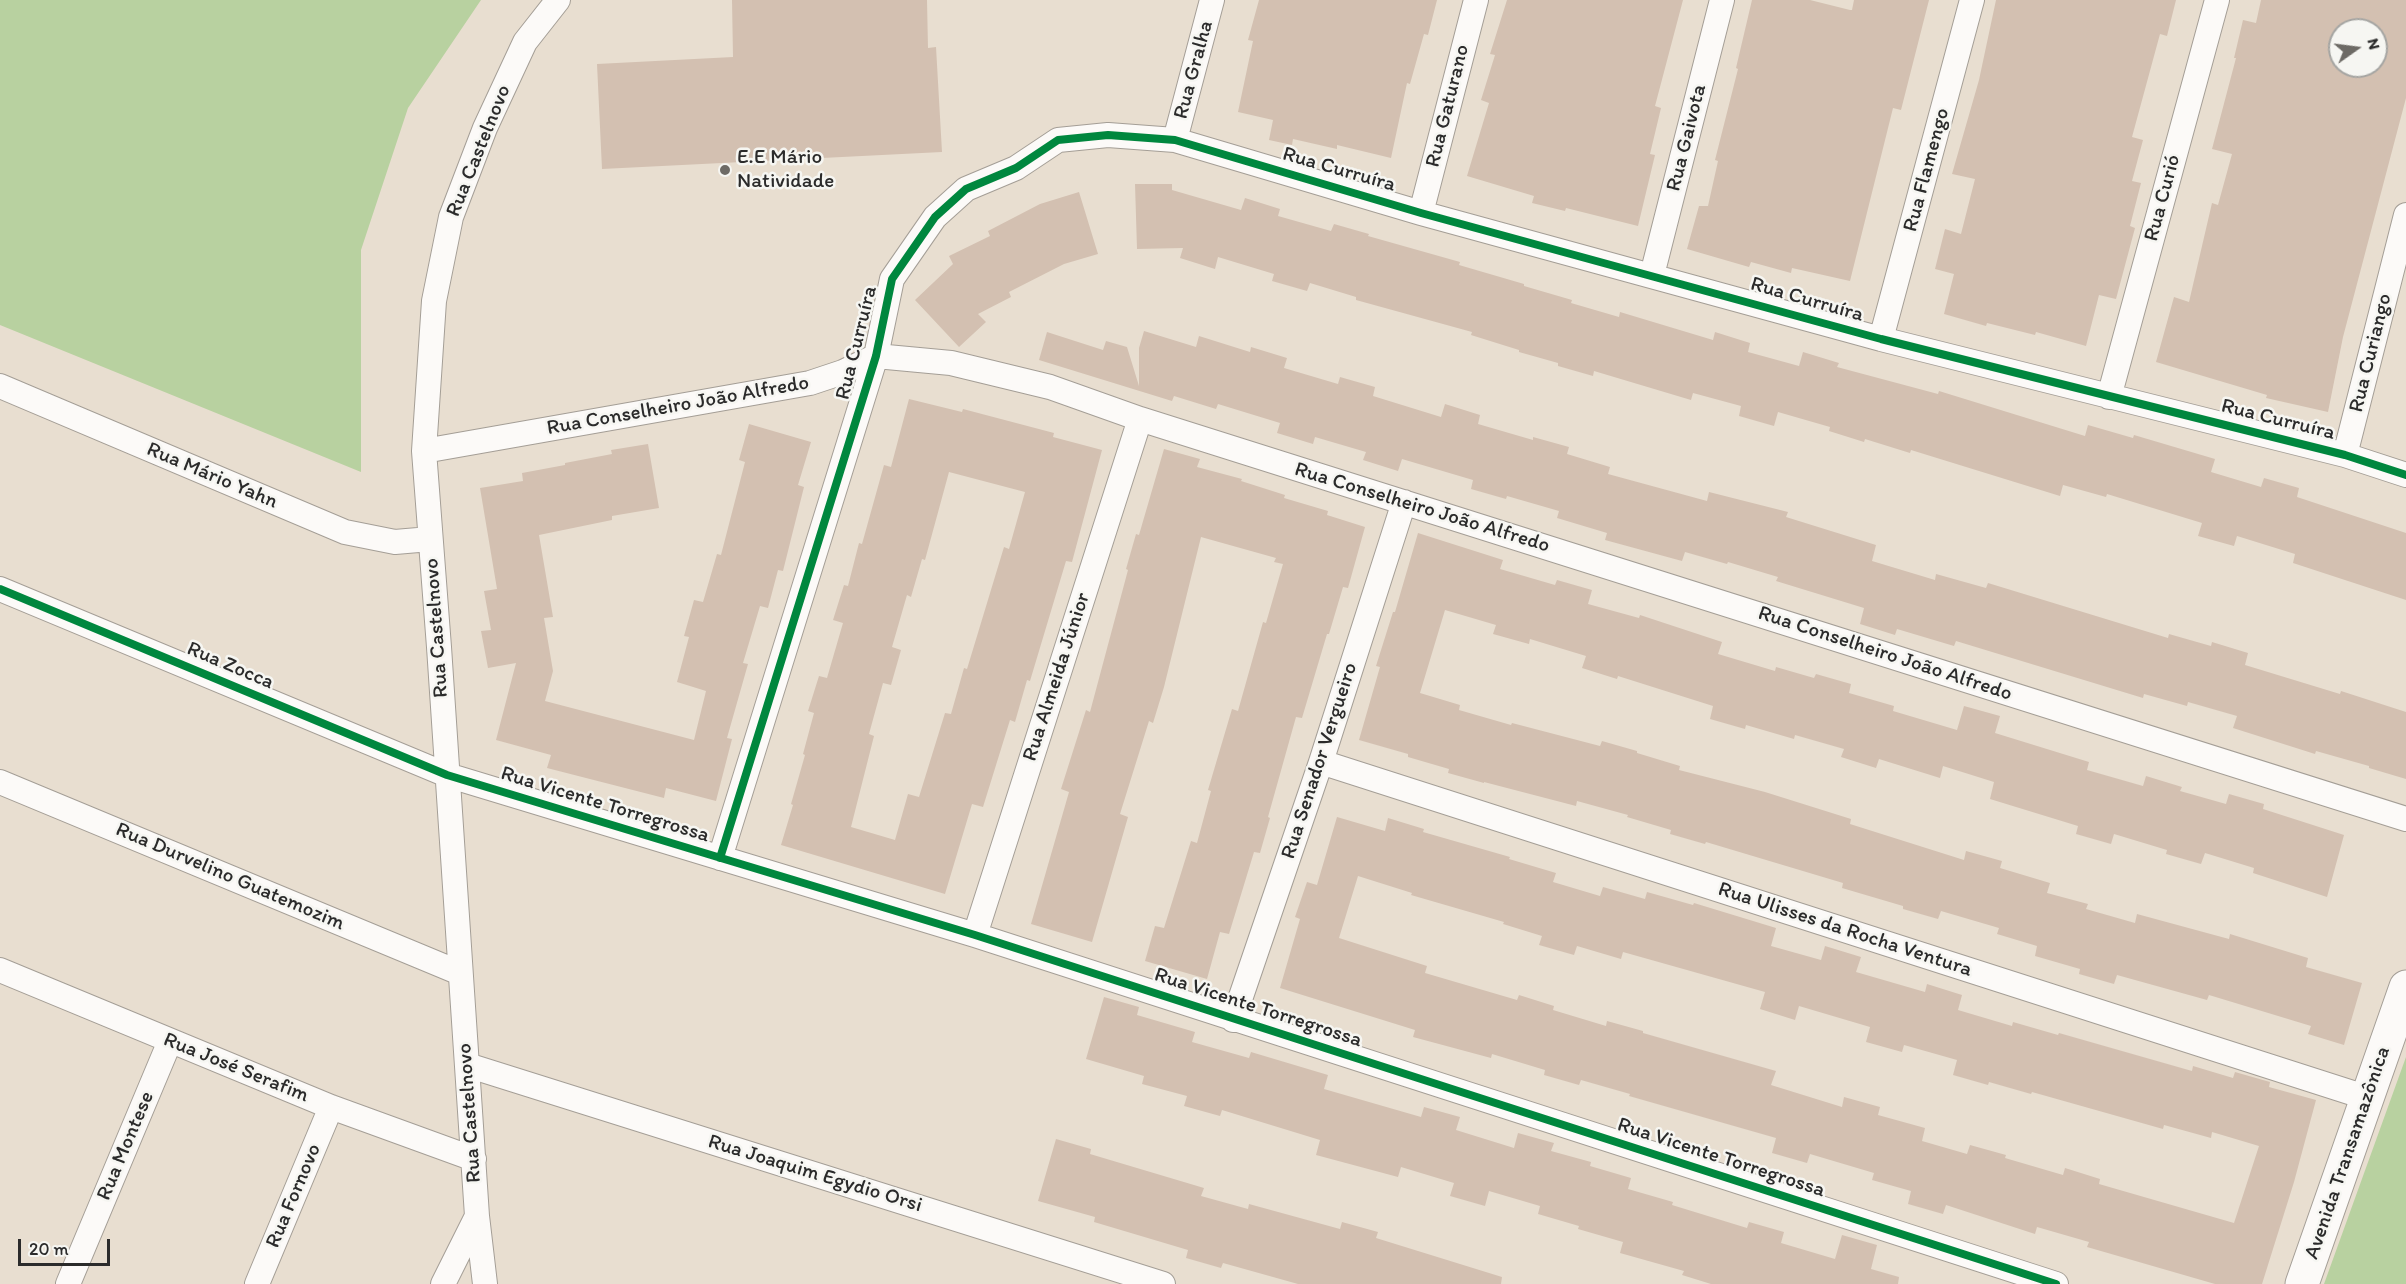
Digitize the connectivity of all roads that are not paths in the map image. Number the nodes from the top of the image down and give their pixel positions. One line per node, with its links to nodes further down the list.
1 (558, 0): 16 (street, Rua Castelnovo)
2 (1212, 0): 7 (street, Rua Gralha)
3 (1476, 0): 8 (street, Rua Gaturano)
4 (1722, 0): 10 (street, Rua Gaivota)
5 (1972, 0): 11 (street, Rua Flamengo)
6 (2217, 0): 14 (street, Rua Curió)
7 (1175, 140): 8 (street, Rua Curruíra); 12 (street, Rua Curruíra)
8 (1421, 213): 10 (street, Rua Curruíra)
9 (2406, 215): 17 (street, Rua Curiango)
10 (1652, 275): 11 (street, Rua Curruíra)
11 (1881, 339): 14 (street, Rua Curruíra)
12 (876, 356): 15 (street, Rua Conselheiro João Alfredo); 16 (street, Rua Conselheiro João Alfredo); 26 (street, Rua Curruíra)
13 (0, 386): 20 (street, Rua Mário Yahn)
14 (2109, 397): 17 (street, Rua Curruíra)
15 (1140, 419): 19 (street, Rua Conselheiro João Alfredo); 27 (street, Rua Almeida Júnior)
16 (424, 451): 20 (street, Rua Castelnovo)
17 (2345, 455): 18 (street, Rua Curruíra)
18 (2406, 474)
19 (1404, 502): 22 (street, Rua Senador Vergueiro); 25 (street, Rua Conselheiro João Alfredo)
20 (430, 539): 23 (street, Rua Castelnovo)
21 (0, 589): 23 (street, Rua Zocca)
22 (1321, 762): 31 (street, Rua Senador Vergueiro); 34 (street, Rua Ulisses da Rocha Ventura)
23 (447, 775): 26 (street, Rua Vicente Torregrossa); 28 (street, Rua Castelnovo)
24 (0, 782): 28 (street, Rua Durvelino Guatemozim)
25 (2406, 819)
26 (720, 858): 27 (street, Rua Vicente Torregrossa)
27 (975, 935): 31 (street, Rua Vicente Torregrossa)
28 (460, 973): 33 (street, Rua Castelnovo)
29 (2, 977): 32 (street, Rua José Serafim)
30 (2406, 987): 34 (street, Avenida Transamazônica)
31 (1233, 1020): 43 (street, Rua Vicente Torregrossa)
32 (170, 1041): 35 (street, Rua José Serafim); 38 (street, Rua Montese)
33 (467, 1065): 36 (street, Rua Castelnovo); 42 (street, Rua Joaquim Egydio Orsi)
34 (2368, 1098): 44 (street, Avenida Transamazônica)
35 (331, 1107): 36 (street, Rua José Serafim); 39 (street, Rua Fornovo)
36 (474, 1159): 37 (street, Rua Castelnovo)
37 (477, 1216): 40 (street); 41 (street, Rua Castelnovo)
38 (68, 1284)
39 (257, 1284)
40 (443, 1284)
41 (485, 1284)
42 (1163, 1284)
43 (2056, 1284)
44 (2302, 1284)

